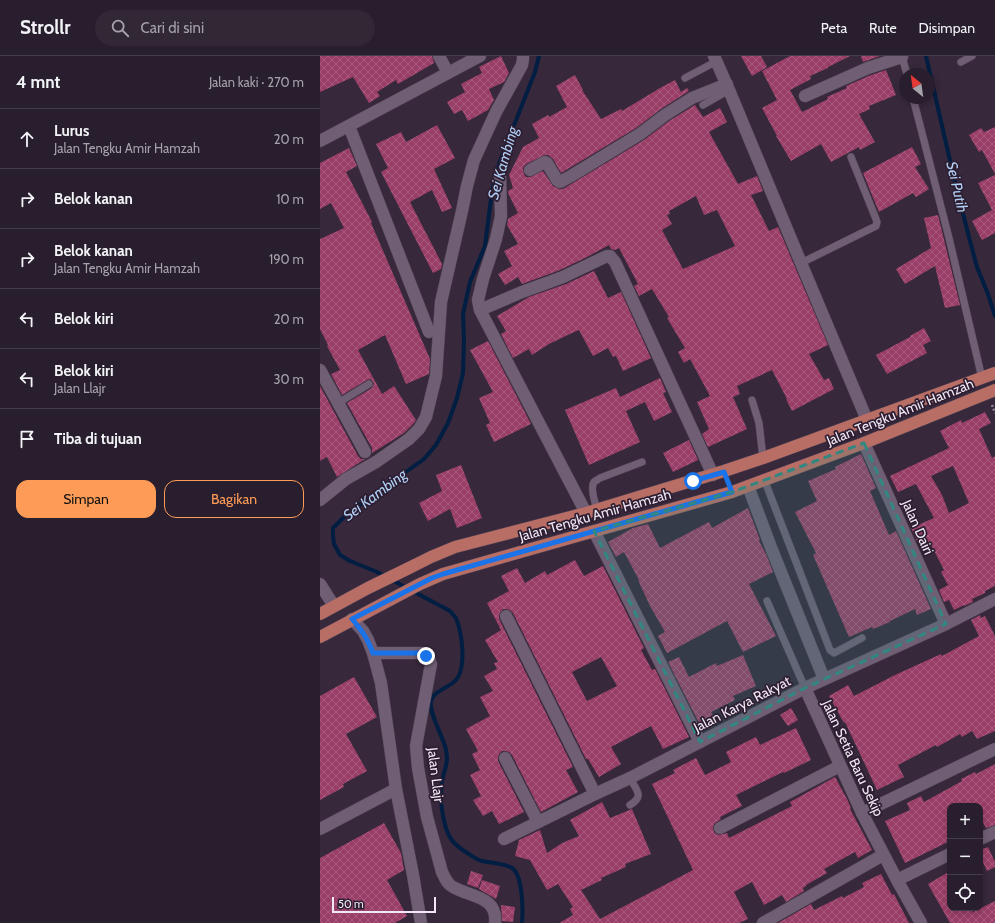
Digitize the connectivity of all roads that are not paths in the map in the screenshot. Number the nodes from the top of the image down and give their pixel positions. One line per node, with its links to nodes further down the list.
1 (439, 56): 9 (street)
2 (480, 56): 9 (street)
3 (523, 56): 38 (street)
4 (972, 56): 7 (lane)
5 (902, 57): 8 (lane); 12 (street)
6 (715, 59): 10 (lane); 11 (street)
7 (961, 62)
8 (905, 68)
9 (448, 73): 15 (street)
10 (685, 78)
11 (728, 87): 14 (lane); 18 (street); 20 (street)
12 (804, 96)
13 (915, 104): 24 (lane)
14 (703, 105)
15 (349, 126): 16 (street); 22 (street)
16 (320, 141)
17 (851, 157): 20 (lane)
18 (530, 170)
19 (500, 175): 21 (street)
20 (801, 263): 29 (street)
21 (480, 310): 34 (street); 39 (street)
22 (429, 332)
23 (320, 370): 28 (street)
24 (988, 376): 29 (main road, Jalan Tengku Amir Hamzah)
25 (369, 384): 28 (lane)
26 (995, 390): 30 (main road, Jalan Tengku Amir Hamzah)
27 (752, 400): 32 (lane)
28 (338, 403): 31 (street)
29 (867, 420): 32 (main road, Jalan Tengku Amir Hamzah)
30 (864, 444): 35 (main road, Jalan Tengku Amir Hamzah); 48 (street, Jalan Dairi)
31 (365, 452)
32 (763, 458): 34 (main road, Jalan Tengku Amir Hamzah)
33 (642, 462): 39 (lane)
34 (718, 473): 37 (main road); 39 (main road, Jalan Tengku Amir Hamzah)
35 (764, 479): 36 (main road, Jalan Tengku Amir Hamzah); 50 (lane)
36 (748, 486): 37 (main road, Jalan Tengku Amir Hamzah); 52 (street)
37 (732, 492): 40 (main road, Jalan Tengku Amir Hamzah)
38 (320, 500)
39 (591, 511): 44 (main road, Jalan Tengku Amir Hamzah)
40 (594, 531): 47 (main road, Jalan Tengku Amir Hamzah); 54 (street)
41 (320, 584): 44 (street)
42 (995, 599): 48 (street, Jalan Karya Rakyat)
43 (767, 601): 53 (lane, Jalan Setia Baru Sekip)
44 (334, 606): 45 (main road, Jalan Tengku Amir Hamzah)
45 (320, 614)
46 (506, 616): 60 (street)
47 (352, 619): 49 (main road, Jalan Tengku Amir Hamzah); 51 (street)
48 (946, 624): 52 (street, Jalan Karya Rakyat)
49 (320, 637)
50 (862, 638)
51 (373, 653): 59 (street); 73 (street, Jalan Llajr)
52 (824, 679): 53 (street, Jalan Karya Rakyat)
53 (805, 688): 54 (street, Jalan Karya Rakyat); 57 (street, Jalan Setia Baru Sekip)
54 (700, 742): 58 (street, Jalan Karya Rakyat)
55 (995, 749): 62 (street)
56 (505, 758): 63 (street)
57 (840, 766): 62 (street, Jalan Setia Baru Sekip); 64 (street)
58 (630, 778): 60 (street, Jalan Karya Rakyat); 61 (lane)
59 (396, 789): 65 (street); 72 (street)
60 (595, 794): 63 (street, Jalan Karya Rakyat)
61 (630, 805)
62 (862, 813): 69 (street, Jalan Setia Baru Sekip)
63 (538, 822): 68 (street, Jalan Karya Rakyat)
64 (720, 828)
65 (320, 829)
66 (995, 832): 67 (street)
67 (983, 838)
68 (504, 839)
69 (883, 855): 71 (street, Jalan Setia Baru Sekip); 74 (street)
70 (947, 855): 71 (street)
71 (897, 880): 75 (street, Jalan Setia Baru Sekip)
72 (421, 923)
73 (495, 923)
74 (763, 923)
75 (921, 923)

